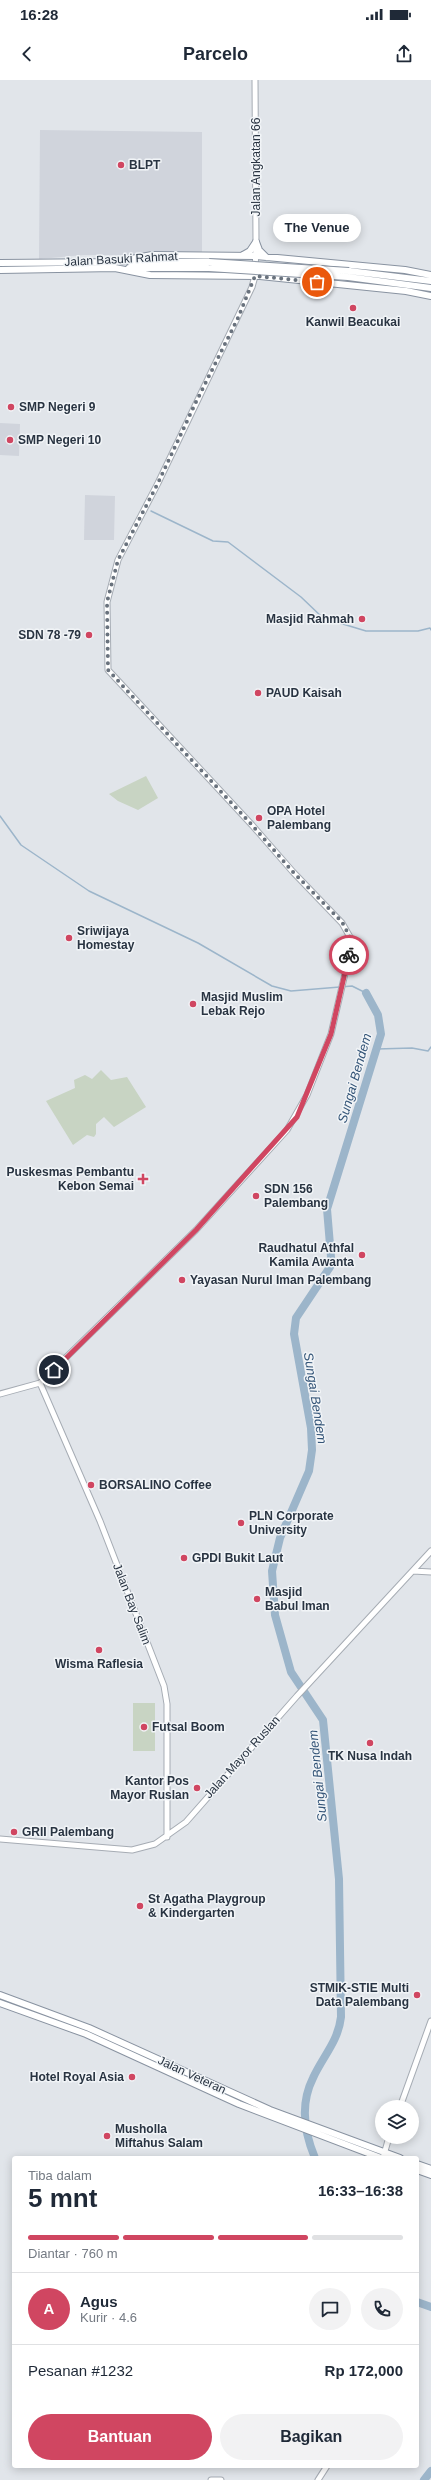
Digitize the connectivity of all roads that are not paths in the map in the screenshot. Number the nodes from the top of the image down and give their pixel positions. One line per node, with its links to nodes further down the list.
1 (255, 80): 2 (street, Jalan Angkatan 66)
2 (256, 242): 3 (highway); 4 (street, Jalan Angkatan 66); 5 (highway)
3 (239, 256): 4 (highway, Jalan Basuki Rahmat); 9 (highway, Jalan Basuki Rahmat); 13 (highway)
4 (256, 256): 5 (highway, Jalan Basuki Rahmat); 14 (street, Jalan Angkatan 66)
5 (266, 257): 6 (highway, Jalan Basuki Rahmat)
6 (283, 258): 8 (highway, Jalan Basuki Rahmat); 15 (highway)
7 (0, 263): 9 (highway, Jalan Basuki Rahmat)
8 (333, 263): 12 (highway, Jalan Basuki Rahmat); 17 (highway)
9 (115, 265): 10 (highway, Jalan Basuki Rahmat); 11 (highway, bridge); 13 (highway, Jalan Basuki Rahmat)
10 (0, 270)
11 (348, 274): 16 (highway); 18 (highway)
12 (431, 275)
13 (233, 276): 14 (highway, Jalan Basuki Rahmat)
14 (255, 276): 15 (highway, Jalan Basuki Rahmat); 20 (street, Jalan Angkatan 66)
15 (279, 278): 17 (highway, Jalan Basuki Rahmat)
16 (431, 281)
17 (331, 283): 19 (highway, Jalan Basuki Rahmat)
18 (431, 288)
19 (431, 296)
20 (40, 1383): 21 (street); 25 (street, Jalan Bay Salim)
21 (0, 1394)
22 (431, 1551): 23 (street, Jalan Mayor Ruslan)
23 (414, 1571): 24 (street); 25 (street, Jalan Mayor Ruslan)
24 (431, 1572)
25 (167, 1838): 26 (street, Jalan Mayor Ruslan)
26 (0, 1839)
27 (0, 1995): 31 (highway, Jalan Veteran)
28 (0, 2003): 31 (highway, Jalan Veteran)
29 (431, 2021): 30 (street)
30 (403, 2100)
31 (293, 2123): 33 (highway, Jalan Veteran)
32 (387, 2144): 33 (street)
33 (383, 2155)
34 (419, 2165): 35 (highway)
35 (431, 2169)
36 (419, 2171): 37 (highway)
37 (431, 2175)
38 (326, 2468): 41 (street)
39 (211, 2480): 40 (street)
40 (221, 2480)
41 (318, 2480)

